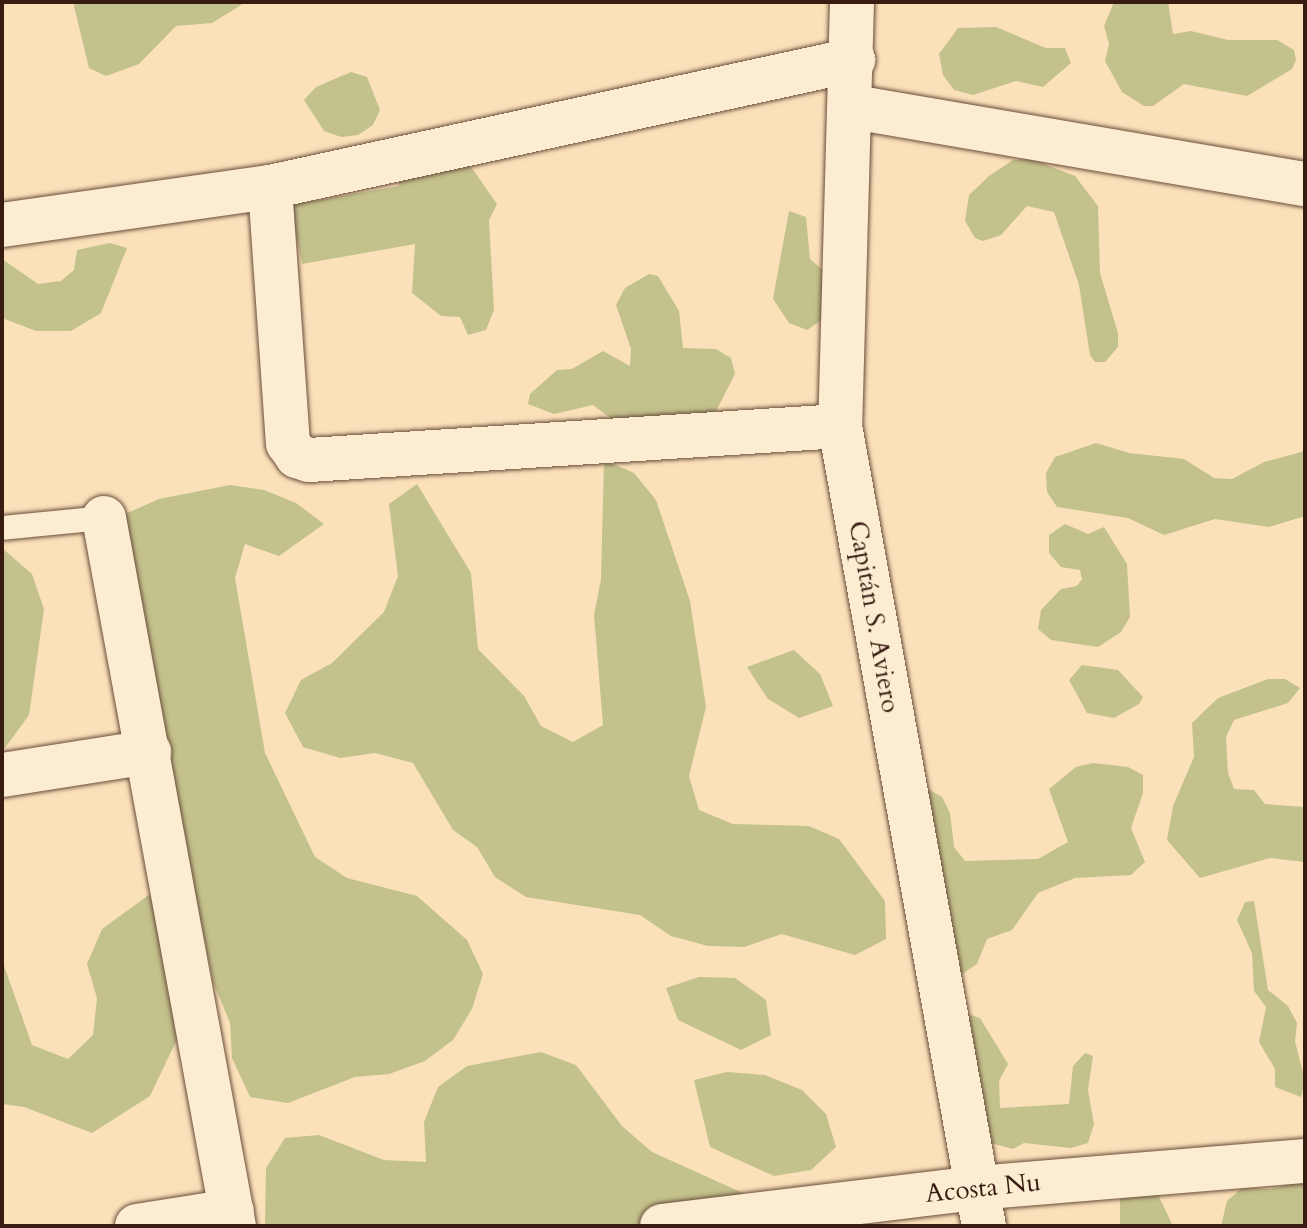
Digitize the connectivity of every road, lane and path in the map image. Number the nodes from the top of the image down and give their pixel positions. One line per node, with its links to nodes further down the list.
1 (852, 2): 2 (street, Capitán S. Aviero)
2 (853, 60): 3 (street, Capitán S. Aviero); 5 (street)
3 (853, 107): 4 (street); 7 (street, Capitán S. Aviero)
4 (1305, 184)
5 (270, 187): 6 (street); 7 (street)
6 (2, 225)
7 (840, 426): 13 (street, Capitán S. Aviero)
8 (104, 518): 9 (lane); 10 (street)
9 (2, 528)
10 (149, 752): 11 (street); 14 (street)
11 (2, 775)
12 (1305, 1161): 13 (street, Acosta Nu)
13 (980, 1207): 16 (street, Acosta Nu)
14 (233, 1219): 15 (street)
15 (137, 1226)
16 (662, 1226)

